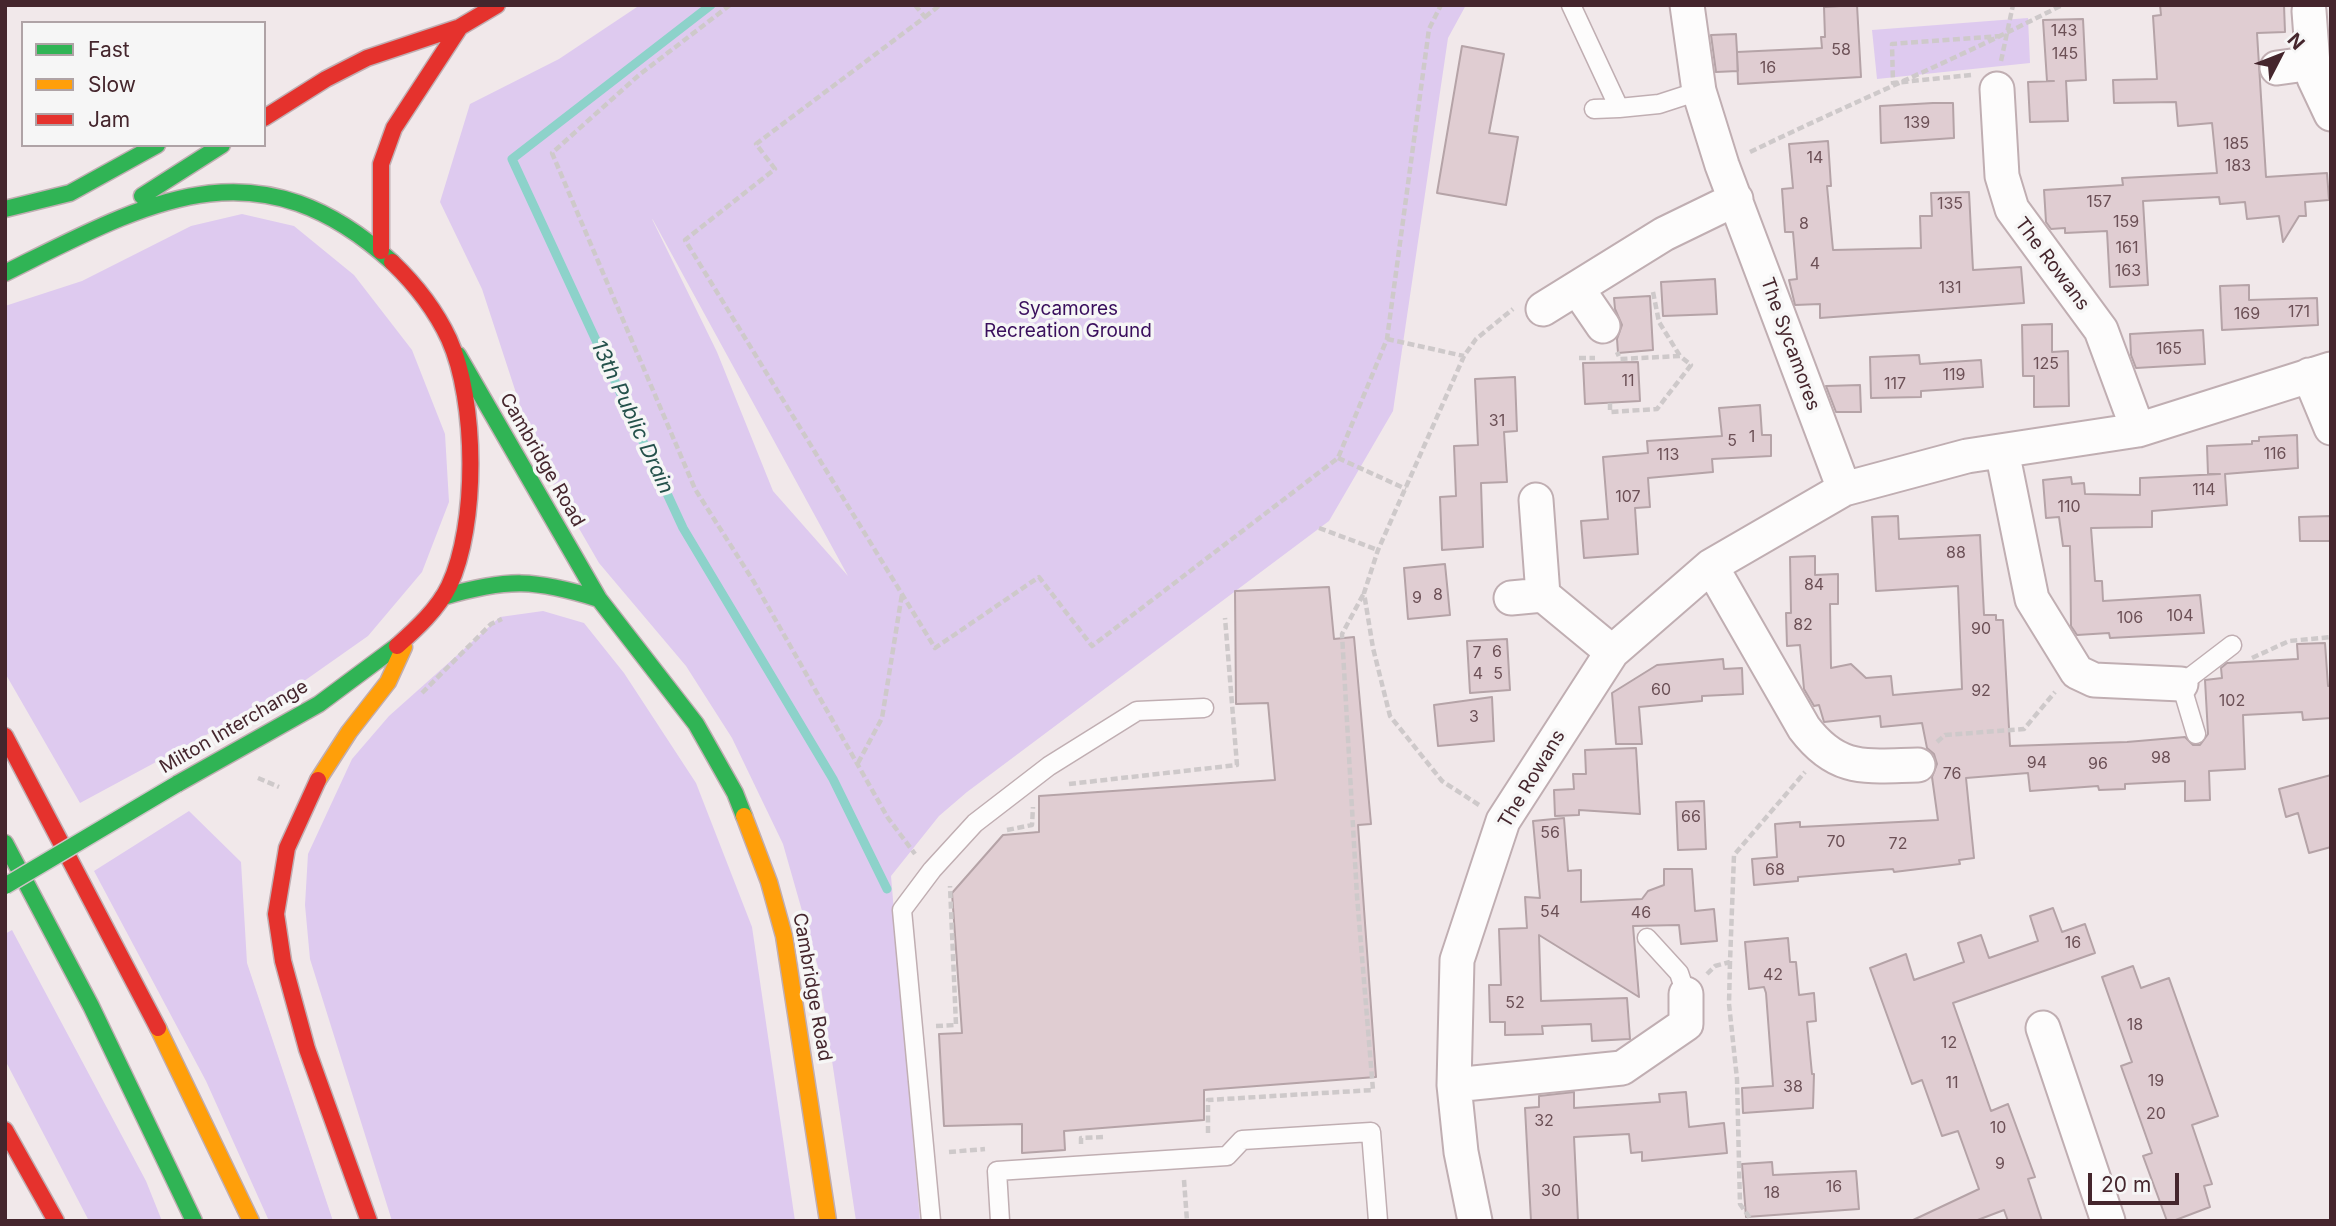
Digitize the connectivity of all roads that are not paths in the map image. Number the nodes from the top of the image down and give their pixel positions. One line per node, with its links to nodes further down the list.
1 (497, 5): 5 (main road)
2 (1571, 5): 12 (lane)
3 (1687, 5): 11 (street, The Sycamores)
4 (2309, 11): 6 (street)
5 (460, 27): 8 (main road); 21 (main road)
6 (2313, 63): 7 (street); 14 (street)
7 (2277, 68)
8 (326, 79): 10 (main road); 15 (main road)
9 (1999, 80): 30 (street, The Rowans)
10 (292, 82)
11 (1699, 91): 12 (lane); 18 (street, The Sycamores)
12 (1619, 108): 13 (lane)
13 (1594, 109)
14 (2331, 114)
15 (266, 117)
16 (154, 147): 19 (main road)
17 (219, 147): 20 (main road)
18 (1736, 199): 24 (street); 32 (street, The Sycamores)
19 (5, 209)
20 (104, 220): 21 (main road, Milton Interchange); 22 (main road, Milton Interchange)
21 (381, 251): 27 (main road, Milton Interchange)
22 (13, 265): 23 (main road, Milton Interchange)
23 (5, 273)
24 (1577, 288): 25 (street); 26 (street)
25 (1534, 305)
26 (1603, 326)
27 (450, 342): 35 (main road, Milton Interchange); 36 (main road, Cambridge Road)
28 (2320, 372): 29 (street, The Rowans); 30 (street, The Rowans)
29 (2331, 428)
30 (2138, 430): 31 (street, The Rowans)
31 (2002, 451): 32 (street, The Rowans); 40 (street)
32 (1844, 489): 34 (street, The Rowans)
33 (1536, 500): 39 (street)
34 (1711, 566): 39 (street, The Rowans); 44 (street)
35 (443, 597): 36 (main road); 37 (main road, Milton Interchange)
36 (599, 599): 56 (main road, Cambridge Road)
37 (408, 639): 46 (main road, Milton Interchange, bridge); 55 (main road)
38 (2232, 645): 40 (lane)
39 (1612, 652): 50 (street, The Rowans)
40 (2181, 684): 42 (lane)
41 (1204, 708): 57 (lane)
42 (2196, 734)
43 (5, 736): 54 (main road)
44 (1924, 756)
45 (5, 843): 53 (main road)
46 (5, 886)
47 (1647, 937): 48 (lane)
48 (1686, 994): 50 (street)
49 (2043, 1028): 61 (street)
50 (1454, 1085): 60 (street, The Rowans)
51 (5, 1130): 52 (main road)
52 (56, 1221)
53 (194, 1221)
54 (251, 1221)
55 (369, 1221)
56 (828, 1221)
57 (931, 1221)
58 (1000, 1221): 59 (lane)
59 (1378, 1221)
60 (1475, 1221)
61 (2108, 1221)

